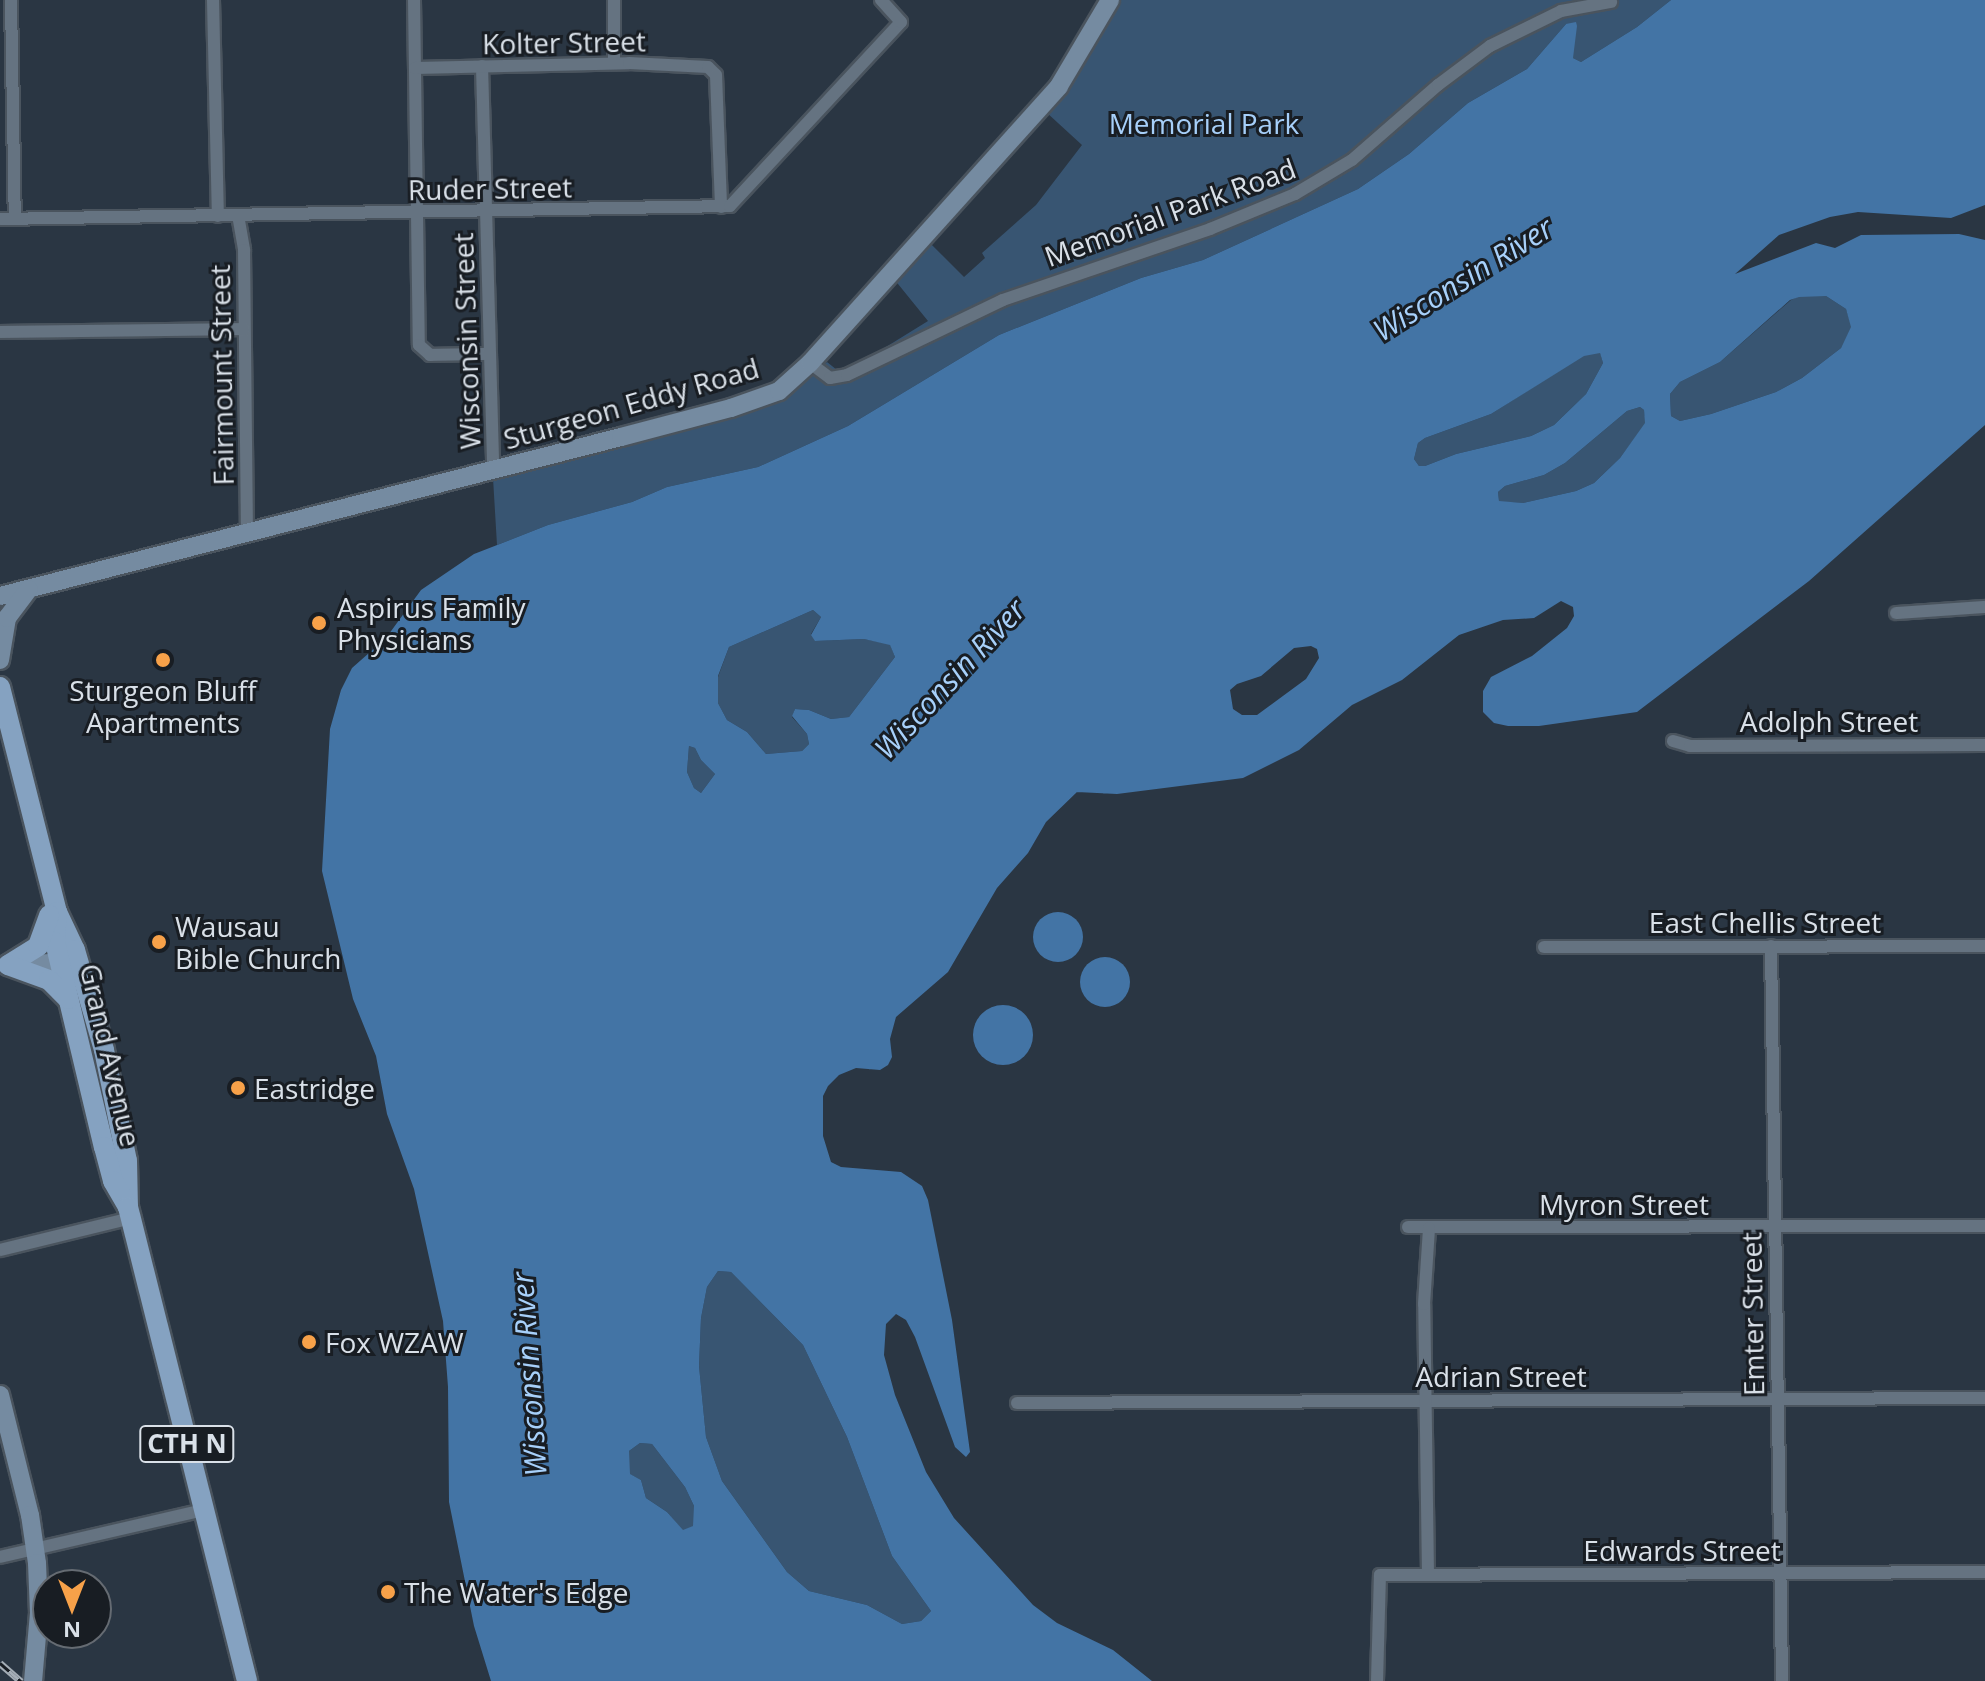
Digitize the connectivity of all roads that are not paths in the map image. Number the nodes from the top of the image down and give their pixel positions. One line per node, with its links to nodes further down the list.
1 (11, 0): 17 (street)
2 (213, 0): 15 (street)
3 (414, 0): 10 (street)
4 (614, 0): 8 (street)
5 (881, 0): 11 (street)
6 (1110, 0): 21 (street, Sturgeon Eddy Road)
7 (1611, 2): 21 (street, Memorial Park Road)
8 (614, 63): 9 (street, Kolter Street); 11 (street, Kolter Street)
9 (482, 66): 10 (street, Kolter Street); 12 (street, Wisconsin Street)
10 (415, 68): 13 (street)
11 (721, 207): 12 (street, Ruder Street)
12 (486, 212): 13 (street, Ruder Street); 20 (street, Wisconsin Street)
13 (416, 213): 14 (street, Ruder Street); 20 (street)
14 (238, 215): 15 (street, Ruder Street); 18 (street, Fairmount Street)
15 (218, 216): 17 (street, Ruder Street)
16 (0, 219): 17 (street, Ruder Street)
17 (15, 219)
18 (244, 329): 19 (street); 23 (street, Fairmount Street)
19 (0, 332)
20 (490, 354): 22 (street, Wisconsin Street)
21 (810, 363): 22 (street, Sturgeon Eddy Road)
22 (493, 470): 23 (street, Sturgeon Eddy Road)
23 (247, 535): 24 (street, Sturgeon Eddy Road)
24 (29, 589): 25 (street, Sturgeon Eddy Road); 28 (street)
25 (0, 596)
26 (1985, 607): 27 (street)
27 (1896, 613)
28 (0, 660)
29 (0, 687): 32 (main road, Grand Avenue)
30 (1673, 741): 31 (street, Adolph Street)
31 (1985, 745)
32 (56, 906): 36 (main road, Grand Avenue); 37 (main road)
33 (1771, 946): 34 (street, East Chellis Street); 35 (street, East Chellis Street); 42 (street, Emter Street)
34 (1985, 946)
35 (1544, 947)
36 (70, 962): 37 (street); 38 (main road, Grand Avenue / CTH N); 39 (main road, Grand Avenue / CTH N)
37 (4, 965): 38 (main road)
38 (69, 1001): 39 (main road, Grand Avenue / CTH N)
39 (130, 1213): 44 (street); 50 (main road, Grand Avenue / CTH N)
40 (1985, 1226): 42 (street, Myron Street)
41 (1408, 1227): 43 (street, Myron Street)
42 (1775, 1227): 43 (street, Myron Street); 47 (street, Emter Street)
43 (1429, 1228): 48 (street)
44 (0, 1250)
45 (0, 1395): 51 (street)
46 (1985, 1398): 47 (street, Adrian Street)
47 (1777, 1399): 48 (street, Adrian Street); 54 (street, Emter Street)
48 (1424, 1401): 49 (street, Adrian Street); 55 (street)
49 (1017, 1403)
50 (204, 1510): 51 (street); 57 (main road, Grand Avenue / CTH N)
51 (35, 1549): 52 (street); 56 (street)
52 (0, 1557)
53 (1985, 1572): 54 (street, Edwards Street)
54 (1779, 1573): 55 (street, Edwards Street); 59 (street, Emter Street)
55 (1428, 1575): 58 (street, Edwards Street)
56 (33, 1681)
57 (247, 1681)
58 (1377, 1681)
59 (1782, 1681)

